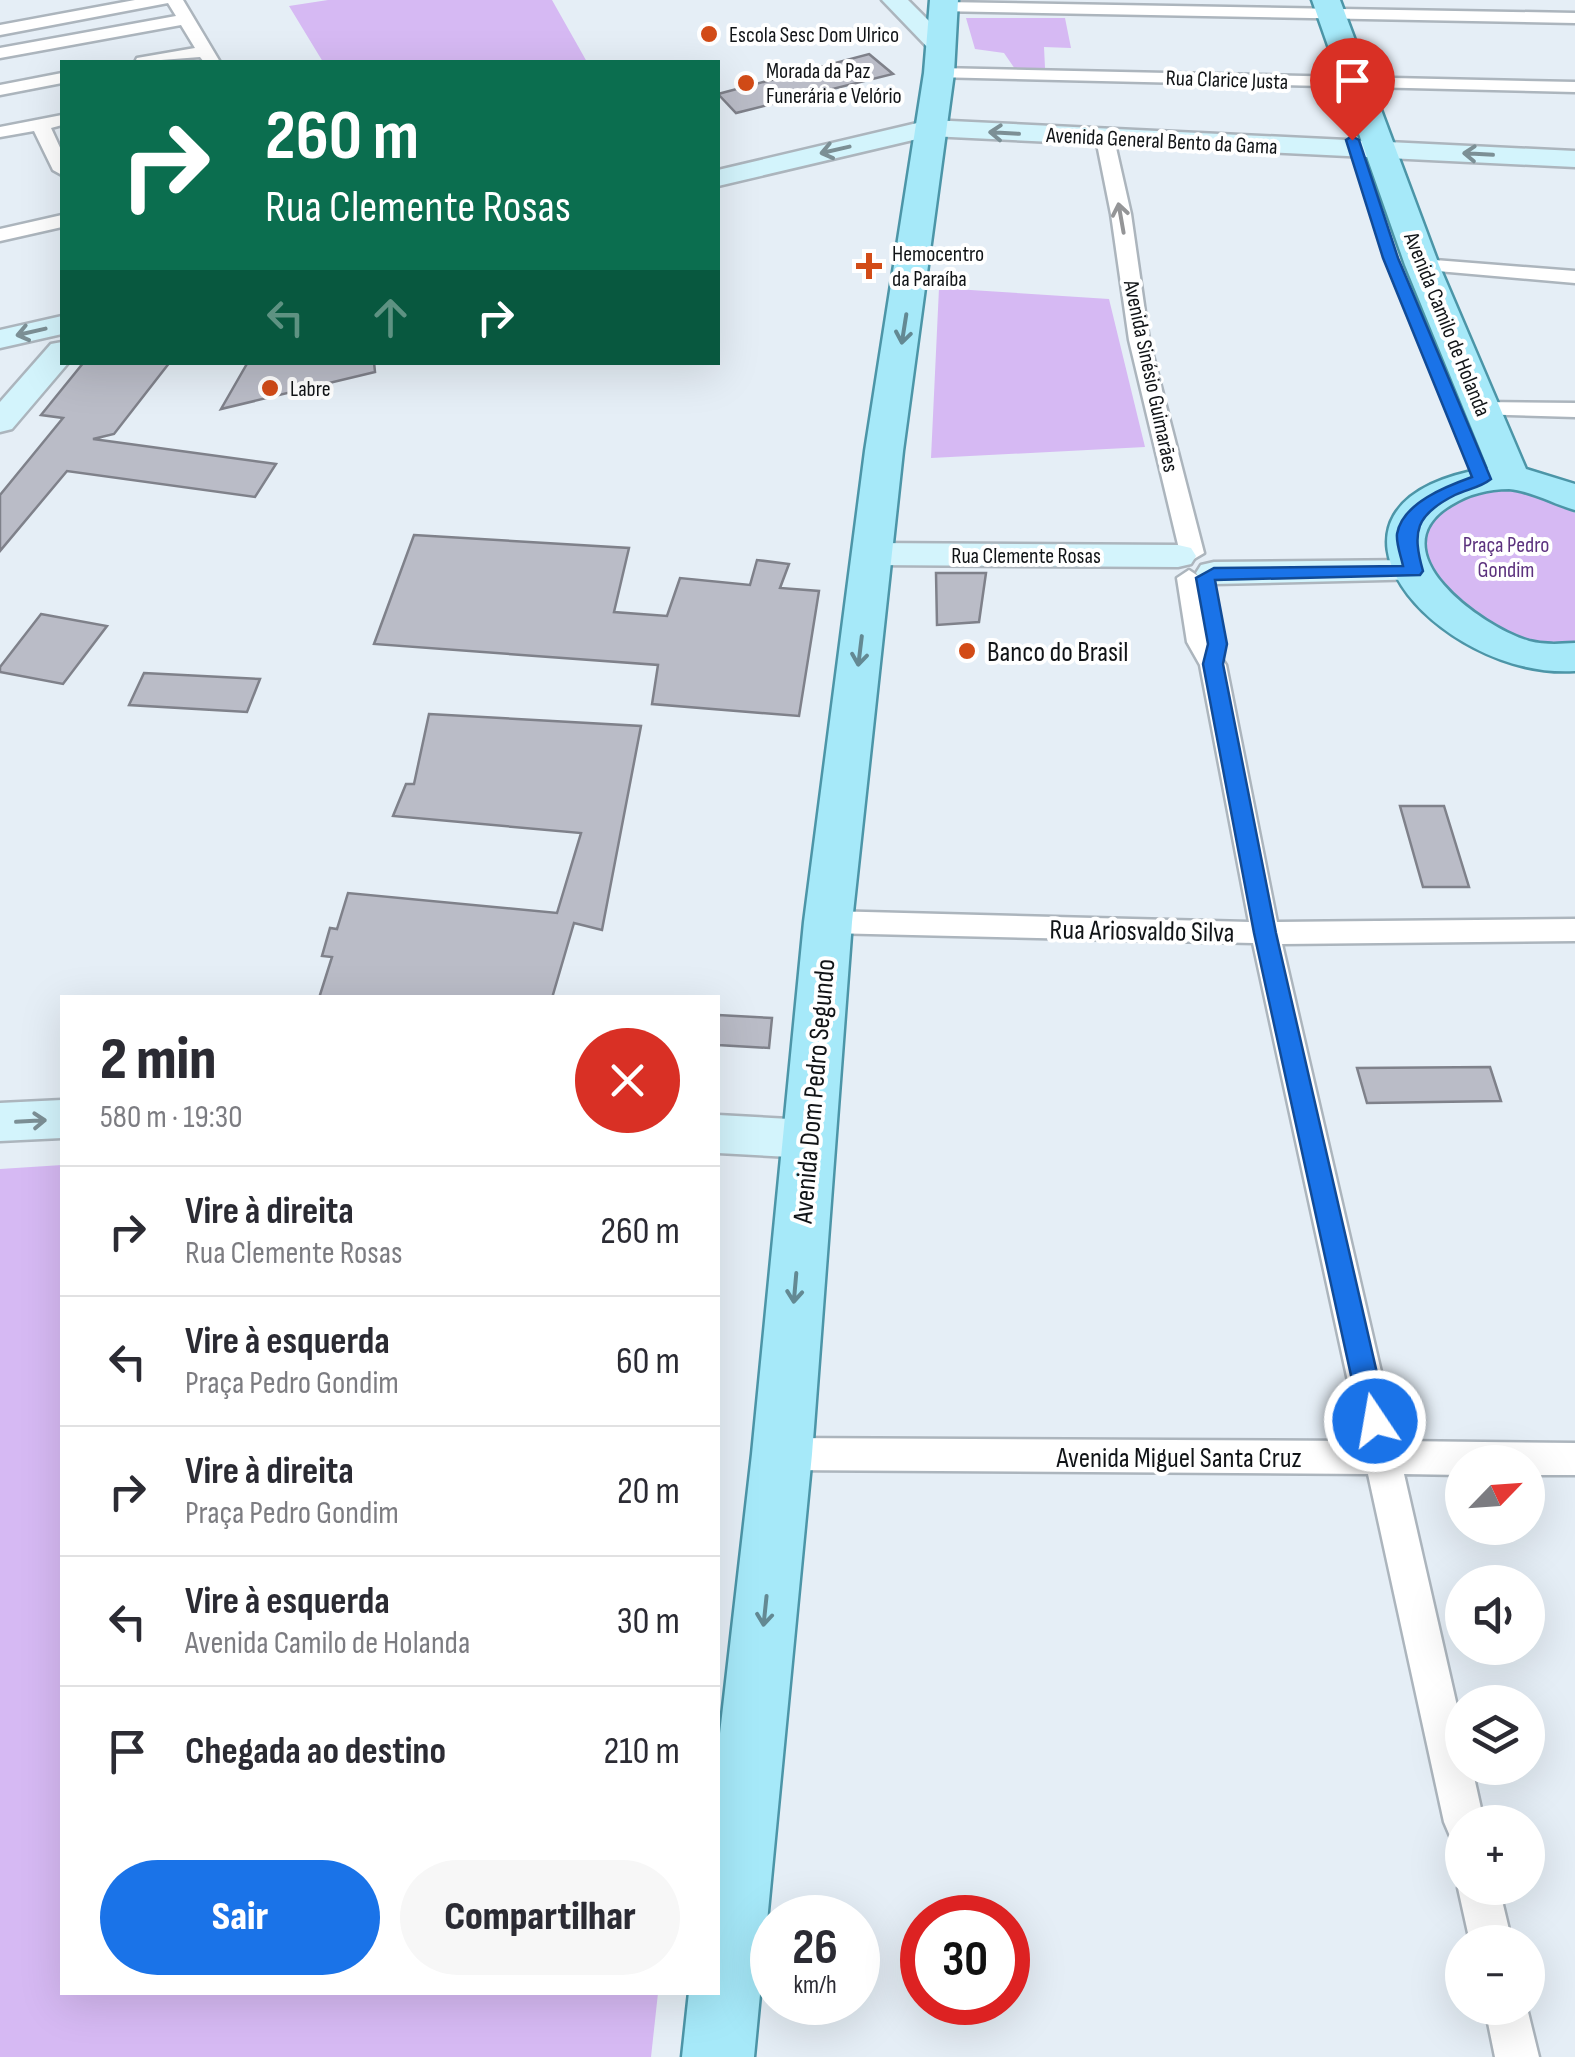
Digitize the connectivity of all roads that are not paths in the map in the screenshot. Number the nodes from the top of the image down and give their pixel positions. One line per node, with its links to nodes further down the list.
1 (162, 0): 8 (street)
2 (175, 0): 7 (street)
3 (894, 0): 11 (street)
4 (936, 2): 5 (street); 11 (main road, Avenida Dom Pedro Segundo)
5 (1316, 7): 6 (street); 14 (main road, Avenida Camilo de Holanda)
6 (1575, 18)
7 (185, 19): 9 (street); 10 (street)
8 (0, 30)
9 (0, 54)
10 (208, 57): 12 (street)
11 (940, 59): 14 (street, Rua Clarice Justa); 19 (main road, Avenida Dom Pedro Segundo)
12 (169, 60)
13 (60, 78): 16 (street)
14 (1342, 82): 15 (street, Rua Clarice Justa); 22 (main road, Avenida Camilo de Holanda)
15 (1575, 87)
16 (0, 90)
17 (60, 120): 18 (street)
18 (40, 124): 20 (street); 24 (street)
19 (930, 128): 21 (street, Avenida General Bento da Gama, one-way to 19); 25 (street, Avenida General Bento da Gama, one-way to 25); 38 (main road, Avenida Dom Pedro Segundo, one-way to 38)
20 (0, 132)
21 (1105, 138): 22 (street, Avenida General Bento da Gama); 40 (street, Avenida Sinésio Guimarães, one-way to 21)
22 (1368, 149): 23 (street, Avenida General Bento da Gama, one-way to 22); 28 (main road, Avenida Camilo de Holanda); 36 (main road, Avenida Camilo de Holanda)
23 (1575, 159)
24 (60, 166)
25 (720, 178)
26 (60, 221): 27 (street)
27 (0, 235)
28 (1422, 265): 29 (street); 33 (main road, Avenida Camilo de Holanda)
29 (1575, 277)
30 (60, 324): 31 (street, one-way to 31)
31 (0, 339)
32 (60, 353): 35 (street)
33 (1480, 409): 34 (street); 36 (main road, Avenida Camilo de Holanda)
34 (1575, 410)
35 (0, 422)
36 (1497, 479): 37 (main road); 39 (main road)
37 (1575, 498)
38 (873, 560): 40 (street, Rua Clemente Rosas); 42 (main road, Avenida Dom Pedro Segundo, one-way to 42)
39 (1410, 564): 40 (street, Rua Clemente Rosas); 41 (main road)
40 (1195, 567): 44 (street, Avenida Sinésio Guimarães)
41 (1573, 664)
42 (828, 922): 44 (street, Rua Ariosvaldo Silva); 48 (main road, Avenida Dom Pedro Segundo)
43 (1575, 930): 44 (street, Rua Ariosvaldo Silva)
44 (1265, 933): 50 (street, Avenida Sinésio Guimarães)
45 (60, 1119): 46 (street, one-way to 45)
46 (0, 1122)
47 (720, 1134): 48 (street)
48 (808, 1139): 49 (main road, Avenida Dom Pedro Segundo, one-way to 49)
49 (782, 1454): 50 (street, Avenida Miguel Santa Cruz); 54 (main road, Avenida Dom Pedro Segundo, one-way to 54)
50 (1383, 1458): 51 (street, Avenida Miguel Santa Cruz); 52 (street, Avenida Sinésio Guimarães)
51 (1575, 1458)
52 (1460, 1805)
53 (1510, 2025): 55 (street)
54 (718, 2057)
55 (1517, 2057)

